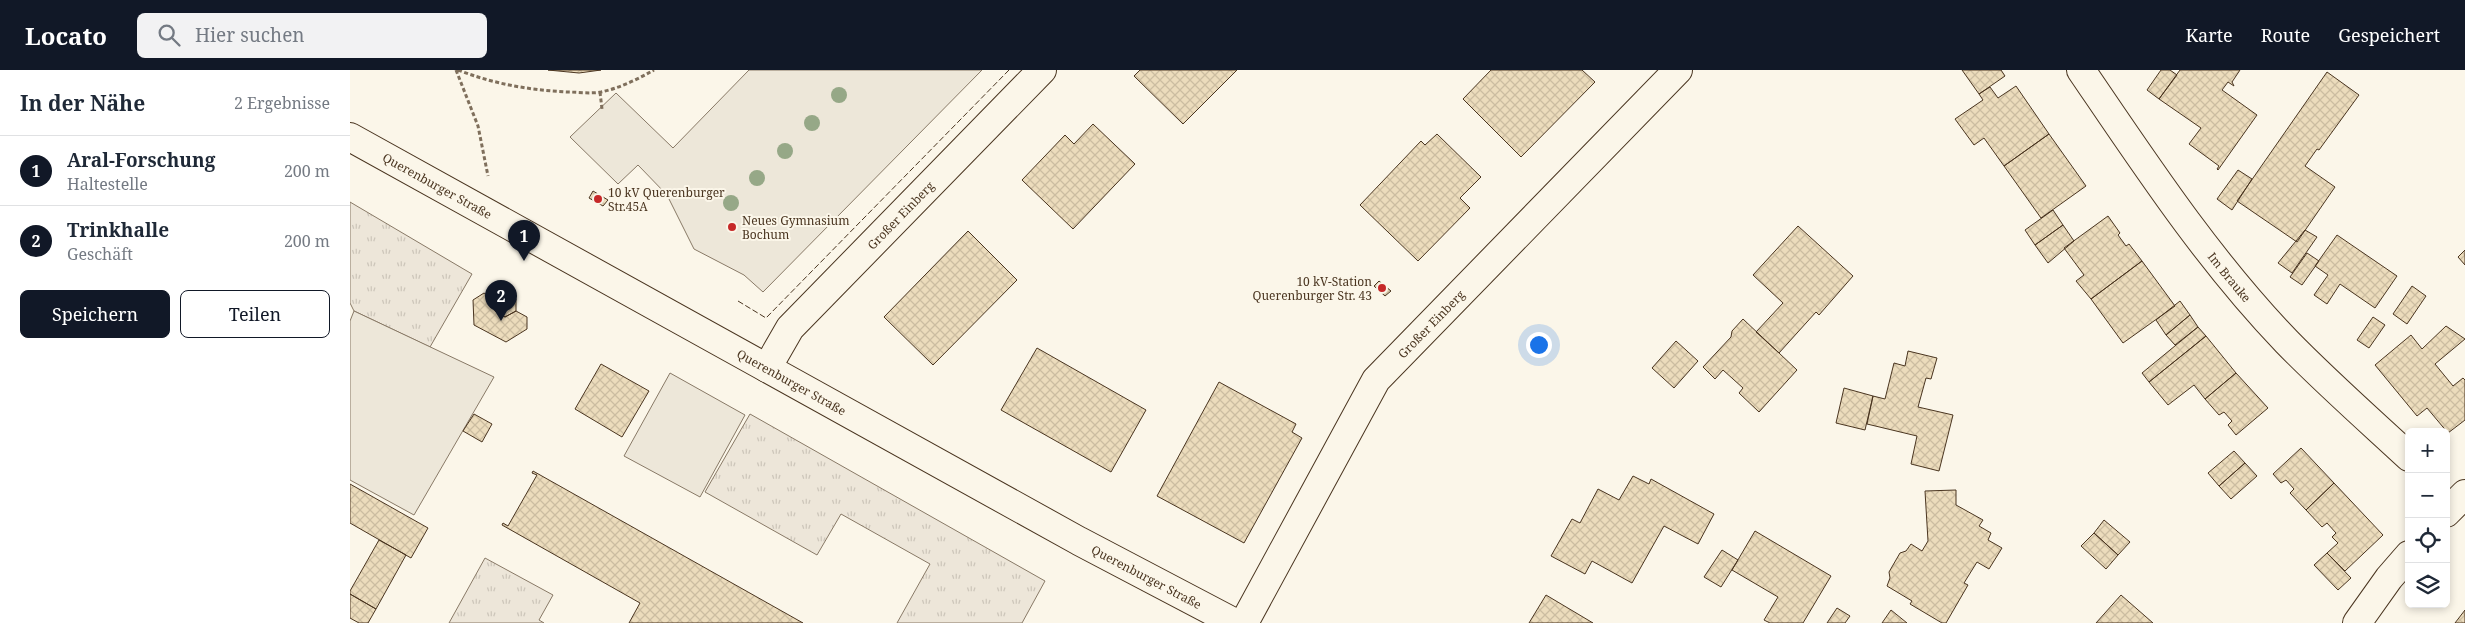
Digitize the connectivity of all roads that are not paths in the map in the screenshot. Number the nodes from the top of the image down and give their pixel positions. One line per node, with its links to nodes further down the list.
1 (1042, 70): 5 (street, Großer Einberg)
2 (1678, 70): 9 (street, Großer Einberg)
3 (2081, 70): 6 (street, Im Brauke)
4 (350, 137): 5 (street, Querenburger Straße)
5 (767, 368): 8 (street, Querenburger Straße)
6 (2405, 453)
7 (2405, 560): 10 (street)
8 (1235, 623)
9 (1244, 623)
10 (2357, 623)

